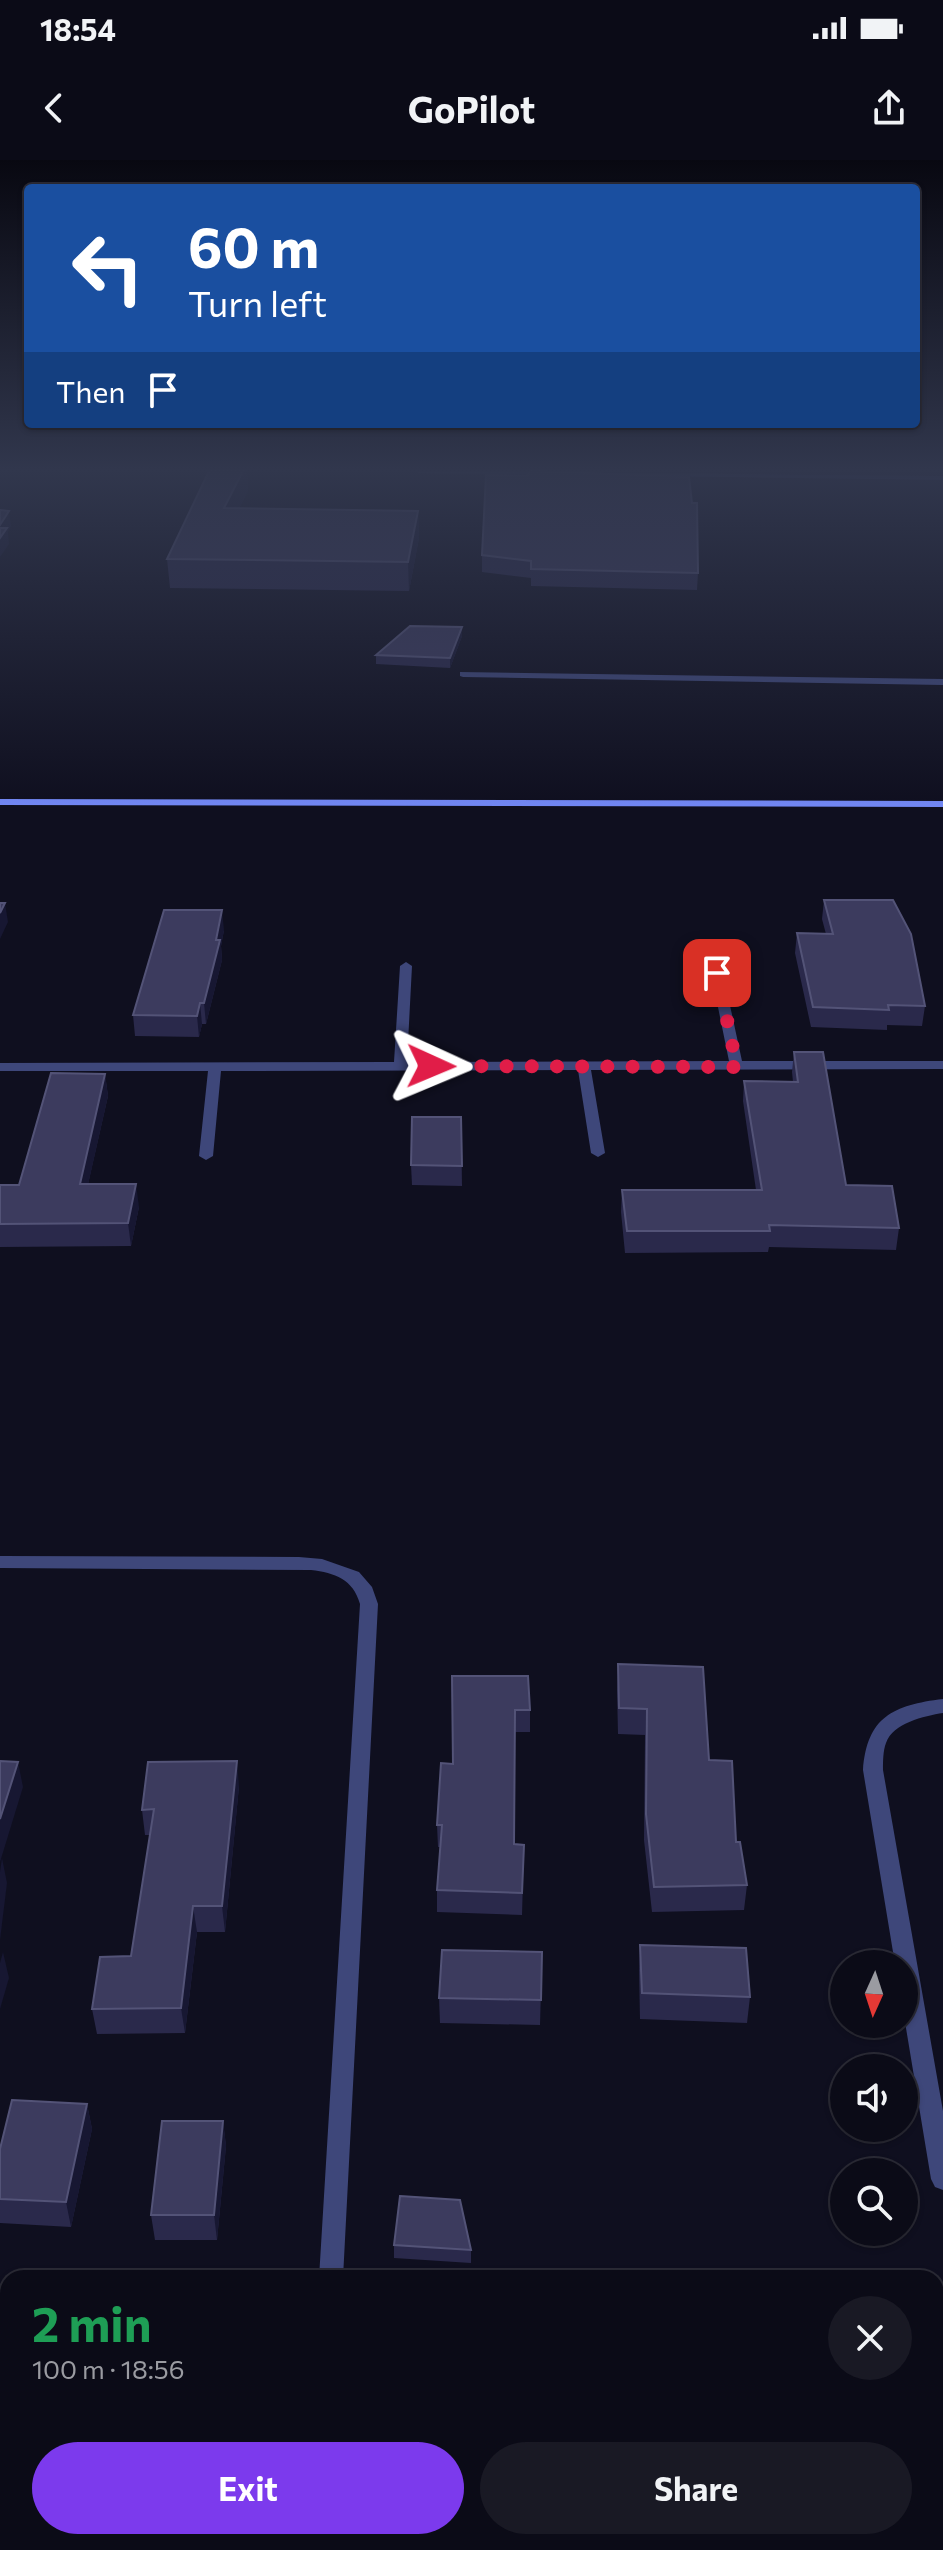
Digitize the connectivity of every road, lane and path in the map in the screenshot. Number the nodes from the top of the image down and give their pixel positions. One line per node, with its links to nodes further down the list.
1 (463, 674): 2 (street)
2 (943, 682)
3 (0, 802): 5 (main road)
4 (943, 804): 5 (main road)
5 (433, 805): 6 (main road)
6 (0, 811)
7 (406, 966): 11 (street)
8 (717, 973): 13 (street)
9 (943, 1065): 13 (street)
10 (215, 1066): 11 (street); 12 (street); 16 (street)
11 (400, 1066): 14 (street)
12 (0, 1067)
13 (737, 1067): 14 (street)
14 (584, 1068): 15 (street)
15 (598, 1153)
16 (206, 1156)
17 (0, 1562): 20 (street)
18 (943, 1706): 19 (street)
19 (943, 2179)
20 (331, 2270)

